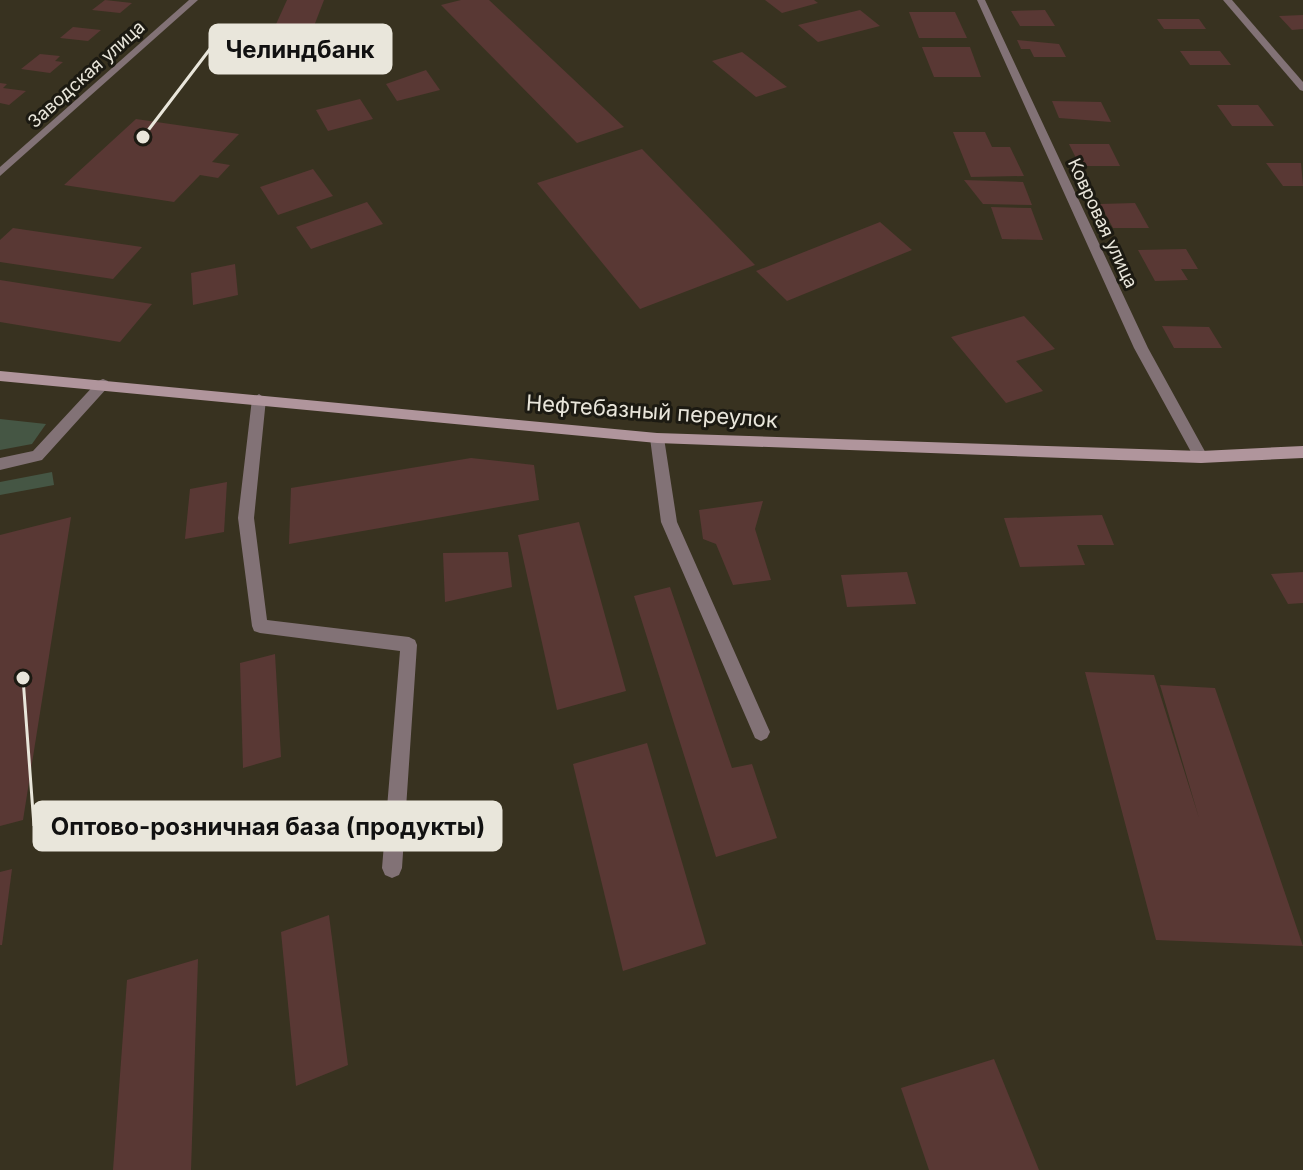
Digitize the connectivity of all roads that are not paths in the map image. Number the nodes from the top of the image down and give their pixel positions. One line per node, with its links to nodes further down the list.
1 (194, 0): 5 (street, Заводская улица)
2 (981, 0): 11 (street, Ковровая улица)
3 (1227, 0): 4 (street)
4 (1303, 88)
5 (0, 173)
6 (0, 376): 7 (main road, Нефтебазный переулок)
7 (103, 384): 8 (main road, Нефтебазный переулок); 12 (street)
8 (259, 399): 9 (main road, Нефтебазный переулок); 14 (street)
9 (657, 438): 11 (main road, Нефтебазный переулок); 13 (street)
10 (1303, 452): 11 (main road, Нефтебазный переулок)
11 (1201, 457)
12 (0, 464)
13 (761, 732)
14 (392, 868)

